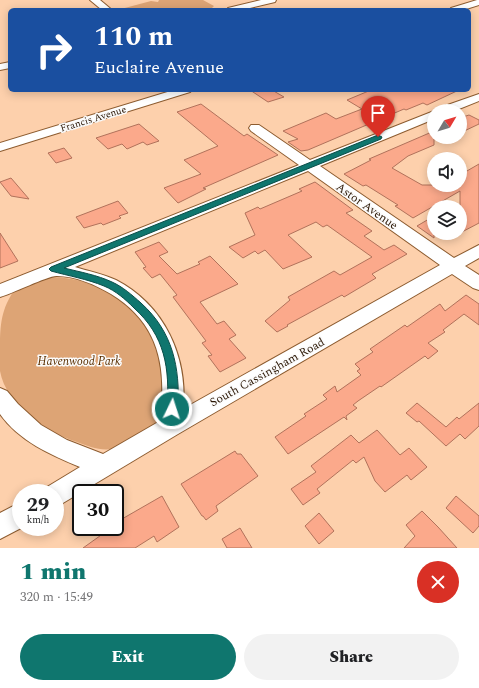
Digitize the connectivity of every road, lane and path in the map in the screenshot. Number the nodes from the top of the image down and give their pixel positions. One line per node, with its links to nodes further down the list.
1 (94, 0): 5 (street)
2 (272, 0): 6 (street)
3 (474, 0): 4 (street)
4 (479, 2): 7 (street)
5 (105, 8)
6 (239, 8)
7 (460, 8)
8 (179, 92): 13 (street, Francis Avenue)
9 (479, 97): 10 (street)
10 (461, 104)
11 (427, 118): 14 (street)
12 (255, 128): 14 (street, Astor Avenue)
13 (0, 147)
14 (308, 166): 16 (street, Astor Avenue); 17 (street)
15 (479, 251): 16 (street, South Cassingham Road)
16 (453, 266): 18 (street, Astor Avenue); 21 (street, South Cassingham Road)
17 (54, 269): 19 (street); 21 (street)
18 (479, 284)
19 (0, 291)
20 (0, 396): 22 (street)
21 (170, 427): 22 (street, South Cassingham Road)
22 (104, 466): 23 (street, South Cassingham Road)
23 (64, 489)
24 (12, 519): 25 (street)
25 (0, 526)

